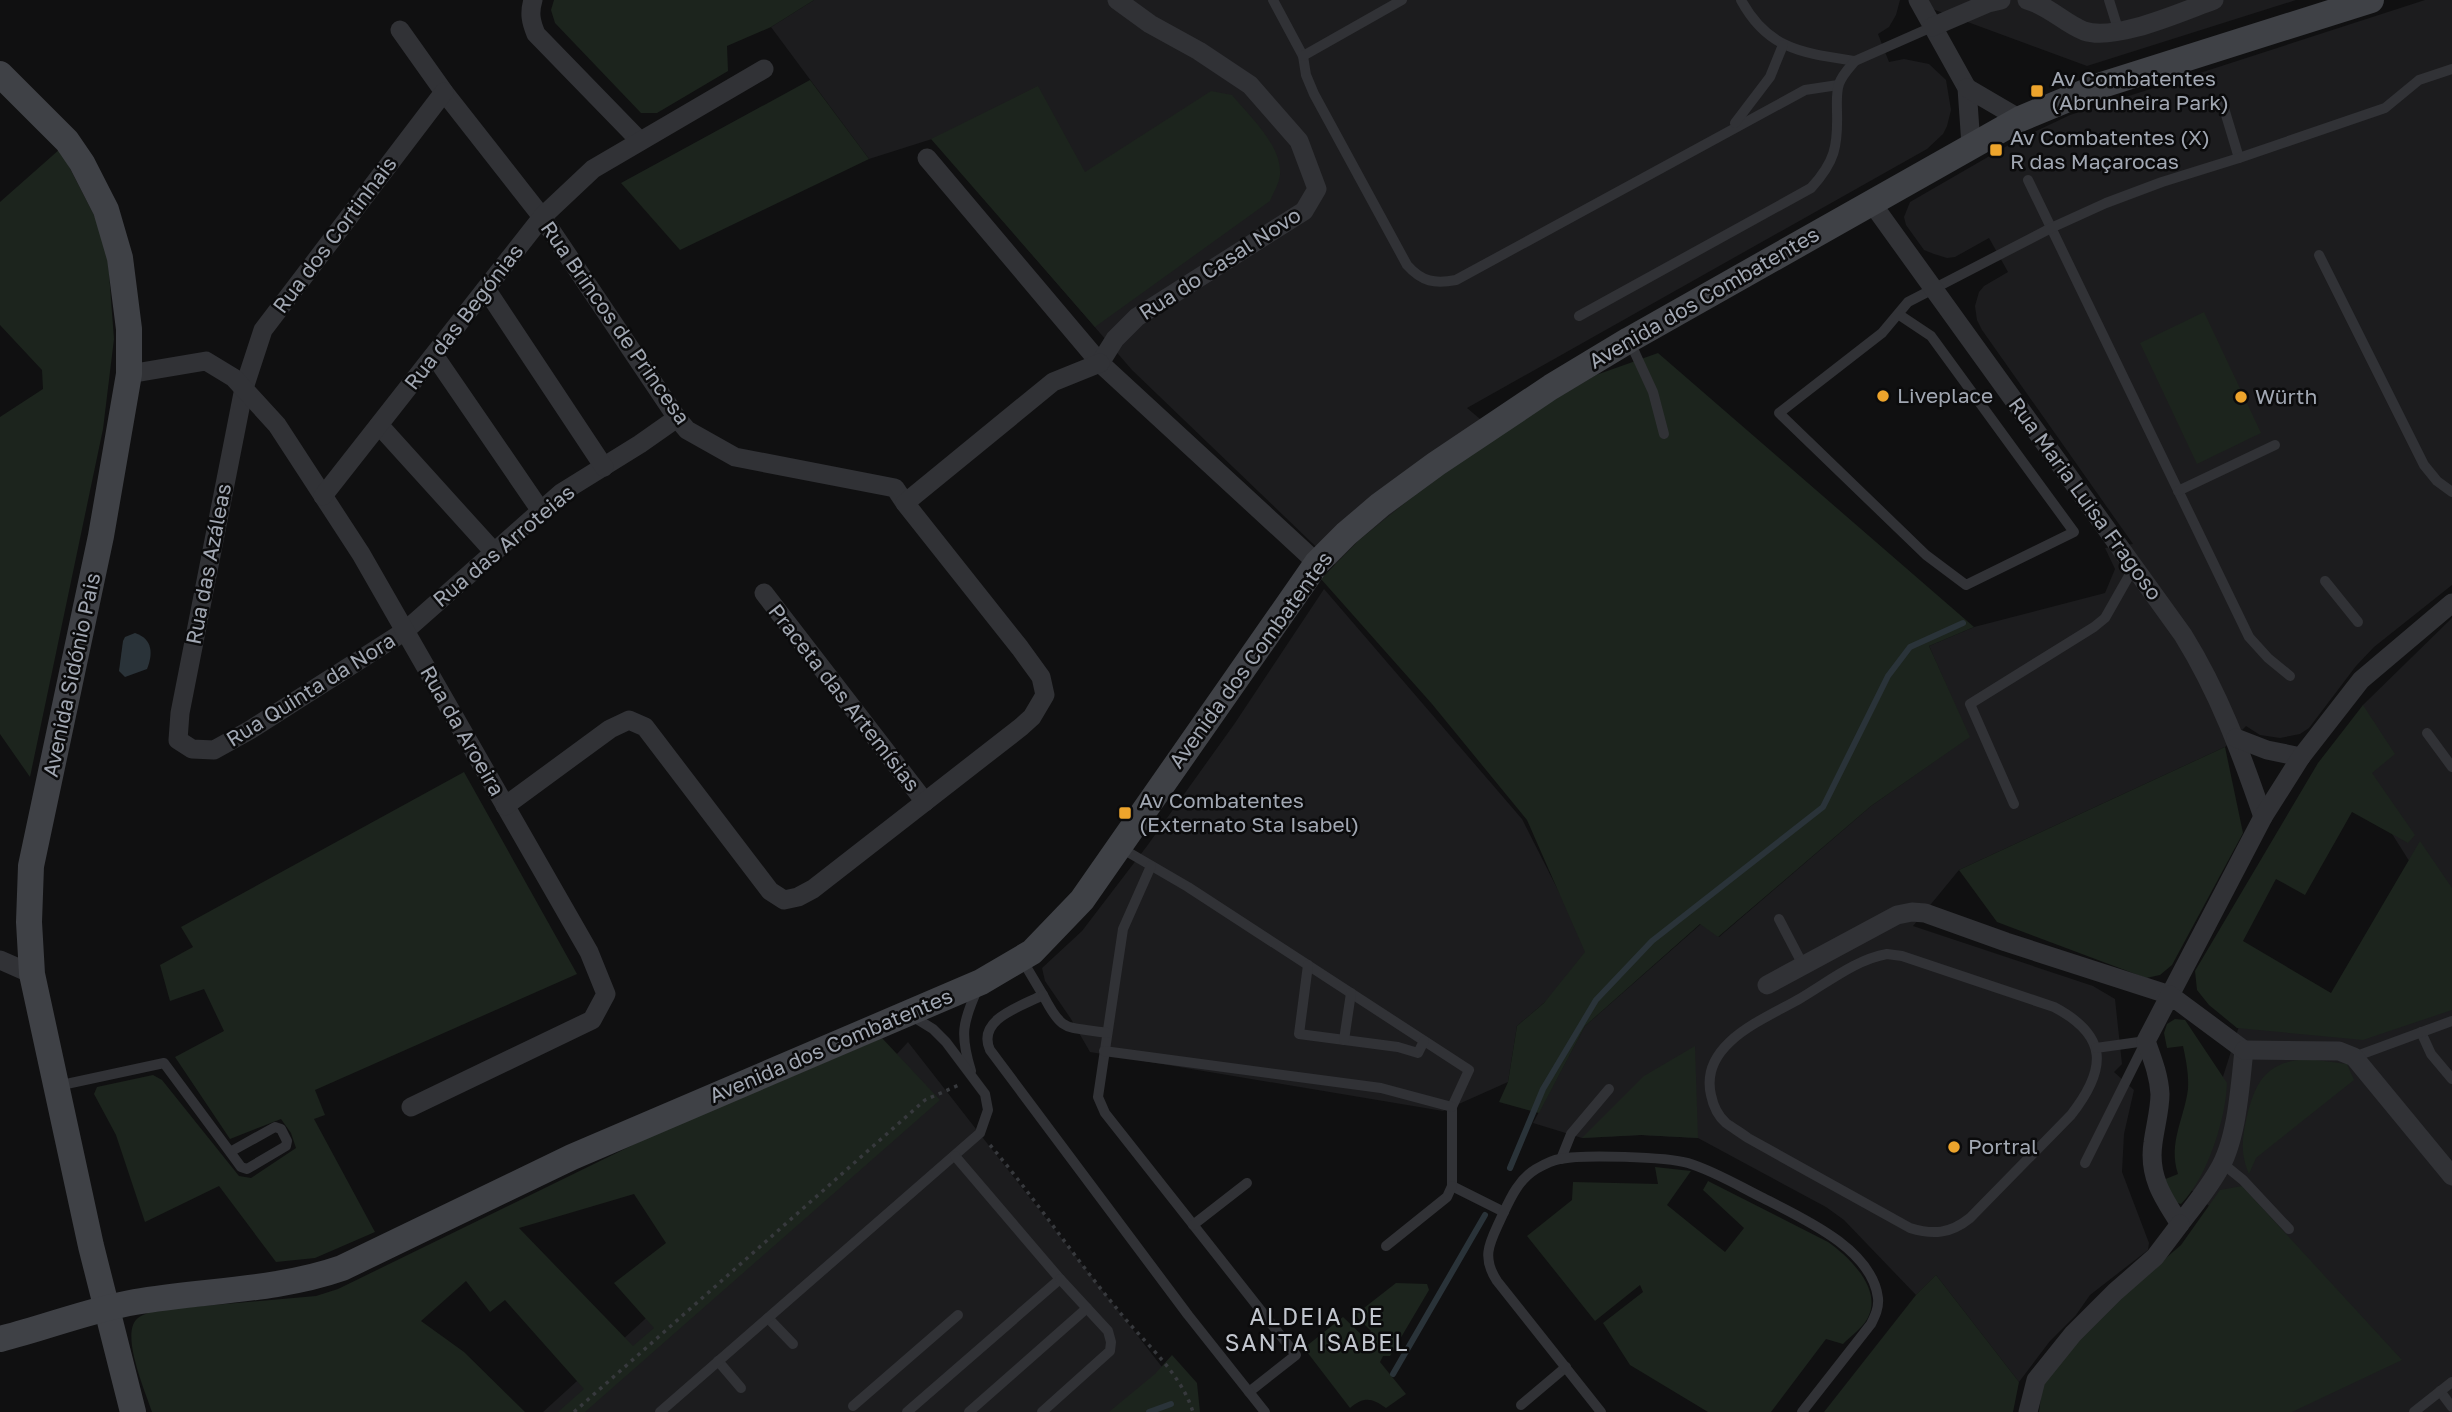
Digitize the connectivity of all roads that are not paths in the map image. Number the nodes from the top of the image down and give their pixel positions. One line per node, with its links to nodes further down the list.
1 (533, 0): 27 (street)
2 (1117, 0): 42 (street, Rua do Casal Novo)
3 (1273, 0): 16 (lane)
4 (1402, 0): 16 (lane)
5 (1741, 0): 15 (lane)
6 (1918, 0): 12 (street)
7 (2001, 0): 12 (street)
8 (2109, 0): 14 (lane)
9 (2214, 0): 14 (street)
10 (2371, 0): 25 (street, Avenida dos Combatentes)
11 (2035, 1): 14 (street)
12 (1932, 27): 17 (lane); 22 (street)
13 (400, 30): 23 (street, Rua Brincos de Princesa)
14 (2119, 32)
15 (1783, 45): 17 (lane); 26 (lane)
16 (1303, 56): 26 (lane)
17 (1855, 61): 21 (lane)
18 (764, 69): 27 (street, Rua das Begónias)
19 (2452, 69): 30 (lane)
20 (0, 74): 43 (street, Avenida Sidónio Pais)
21 (1838, 85): 26 (lane); 39 (lane)
22 (1967, 88): 25 (street); 28 (street)
23 (444, 92): 33 (street, Rua Brincos de Princesa); 44 (street, Rua dos Cortinhais)
24 (2223, 105): 30 (lane)
25 (2020, 119): 28 (street, Avenida dos Combatentes)
26 (1728, 131)
27 (640, 141): 33 (street, Rua das Begónias)
28 (1971, 145): 32 (street, Avenida dos Combatentes)
29 (927, 158): 42 (street)
30 (2239, 158): 34 (lane)
31 (2028, 180): 34 (lane)
32 (1871, 202): 37 (street, Rua Maria Luisa Fragoso); 40 (street, Avenida dos Combatentes)
33 (542, 217): 36 (street, Rua das Begónias); 45 (street, Rua Brincos de Princesa)
34 (2051, 228): 37 (lane); 50 (lane)
35 (2319, 254): 51 (lane)
36 (486, 289): 41 (street, Rua das Begónias); 49 (street)
37 (1934, 289): 38 (lane); 57 (street, Rua Maria Luisa Fragoso)
38 (1898, 314): 38 (lane)
39 (1579, 316)
40 (1629, 340): 47 (lane); 56 (street, Avenida dos Combatentes)
41 (434, 355): 46 (street, Rua das Begónias); 54 (street)
42 (1100, 363): 53 (street); 56 (street)
43 (129, 374): 44 (street, Rua da Aroeira); 80 (street, Avenida Sidónio Pais)
44 (244, 388): 52 (street, Rua da Aroeira); 66 (street, Rua das Azáleas)
45 (677, 418): 49 (street, Rua das Arroteias); 53 (street, Rua Brincos de Princesa)
46 (379, 425): 52 (street, Rua das Begónias); 55 (street)
47 (1664, 434)
48 (2275, 445): 50 (lane)
49 (604, 467): 54 (street, Rua das Arroteias)
50 (2178, 491): 63 (lane)
51 (2452, 492)
52 (323, 496): 62 (street, Rua da Aroeira)
53 (905, 503): 69 (street, Rua Brincos de Princesa)
54 (541, 511): 55 (street, Rua das Arroteias)
55 (494, 552): 62 (street, Rua das Arroteias)
56 (1317, 563): 73 (street, Avenida dos Combatentes)
57 (2134, 567): 65 (street, Rua Maria Luisa Fragoso); 70 (lane)
58 (2325, 581): 61 (lane)
59 (764, 593): 69 (street, Praceta das Artemísias)
60 (2452, 603): 67 (street)
61 (2358, 622)
62 (405, 631): 66 (street, Rua Quinta da Nora); 71 (street, Rua da Aroeira)
63 (2291, 676)
64 (2427, 733): 68 (lane)
65 (2236, 738): 67 (street); 72 (street, Rua Maria Luisa Fragoso)
66 (178, 740)
67 (2301, 758): 72 (street)
68 (2452, 767)
69 (925, 802): 71 (street)
70 (2014, 804)
71 (505, 806): 101 (street, Rua da Aroeira)
72 (2263, 817): 85 (street)
73 (1119, 846): 74 (lane); 76 (street, Avenida dos Combatentes)
74 (1151, 866): 78 (lane); 89 (lane)
75 (1779, 919): 79 (lane)
76 (1021, 958): 81 (street, Avenida dos Combatentes); 84 (lane)
77 (0, 960): 80 (street)
78 (1308, 965): 83 (lane); 90 (lane)
79 (1803, 965): 82 (street); 85 (street)
80 (32, 974): 99 (street, Avenida Sidónio Pais)
81 (981, 982): 86 (street, Avenida dos Combatentes); 97 (lane)
82 (1767, 985)
83 (1351, 993): 90 (lane); 91 (lane)
84 (1043, 995): 89 (lane); 128 (lane)
85 (2170, 995): 92 (street); 94 (street)
86 (906, 1013): 97 (lane); 118 (street, Avenida dos Combatentes)
87 (2452, 1021): 88 (lane)
88 (2421, 1032): 96 (lane); 98 (lane)
89 (1107, 1033): 95 (lane)
90 (1344, 1040): 91 (lane)
91 (1424, 1041): 102 (lane)
92 (2146, 1041): 93 (lane); 106 (lane); 112 (street)
93 (2096, 1048): 93 (lane)
94 (2244, 1050): 96 (street); 107 (street)
95 (1104, 1051): 102 (lane); 113 (lane)
96 (2354, 1057): 108 (street)
97 (974, 1078): 104 (lane)
98 (2452, 1079)
99 (56, 1087): 103 (lane); 118 (street, Avenida Sidónio Pais)
100 (1609, 1089): 105 (lane)
101 (411, 1107)
102 (1452, 1107): 110 (lane)
103 (230, 1152): 103 (lane)
104 (955, 1156): 116 (lane); 120 (lane)
105 (1561, 1158): 111 (lane); 139 (lane)
106 (2085, 1163)
107 (2222, 1163): 112 (street); 114 (lane)
108 (2452, 1176)
109 (1247, 1183): 113 (lane)
110 (1452, 1186): 111 (lane); 115 (lane)
111 (1504, 1212): 124 (lane)
112 (2180, 1224): 140 (street)
113 (1193, 1225): 128 (lane)
114 (2289, 1229)
115 (1386, 1246)
116 (1060, 1279): 117 (lane); 134 (lane)
117 (1087, 1308): 135 (lane); 136 (lane)
118 (107, 1309): 121 (street, Avenida dos Combatentes); 132 (street, Avenida Sidónio Pais)
119 (958, 1315): 130 (lane)
120 (768, 1318): 122 (lane); 123 (lane)
121 (0, 1339)
122 (793, 1344)
123 (718, 1361): 126 (lane); 133 (lane)
124 (1566, 1367): 129 (lane); 138 (lane)
125 (2452, 1382): 127 (lane)
126 (741, 1388)
127 (2440, 1391): 131 (lane); 141 (lane)
128 (1249, 1392): 137 (lane)
129 (1521, 1405)
130 (853, 1407)
131 (2452, 1407)
132 (132, 1412)
133 (660, 1412)
134 (907, 1412)
135 (970, 1412)
136 (1042, 1412)
137 (1265, 1412)
138 (1601, 1412)
139 (1802, 1412)
140 (2028, 1412)
141 (2414, 1412)

